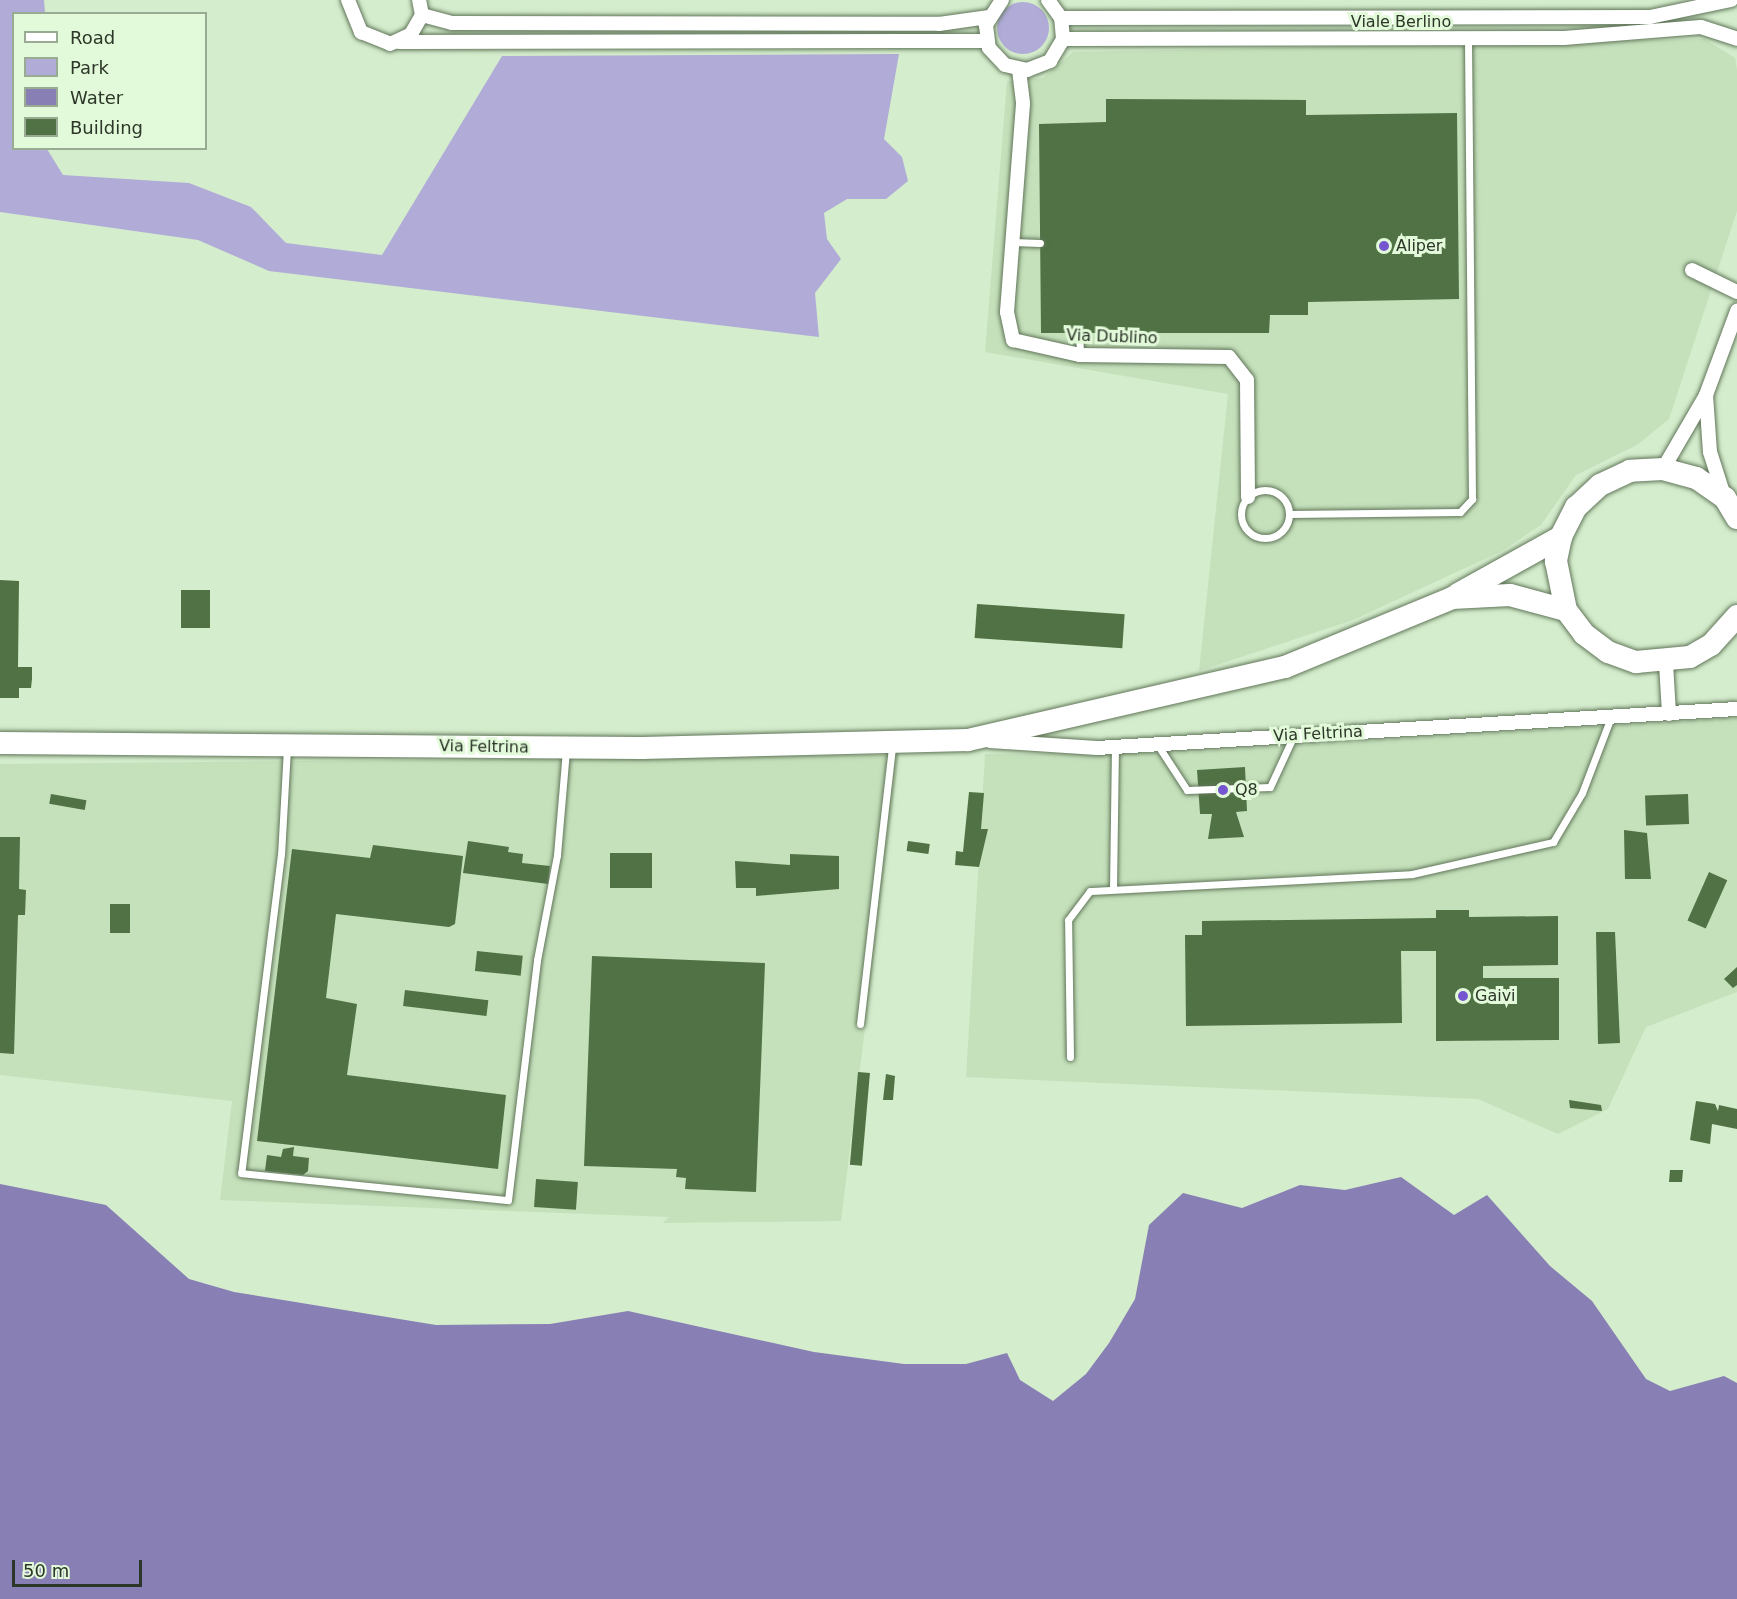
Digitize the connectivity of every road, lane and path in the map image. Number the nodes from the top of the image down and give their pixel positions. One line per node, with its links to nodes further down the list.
1 (348, 0): 13 (street)
2 (419, 0): 6 (street)
3 (1002, 0): 7 (street)
4 (1048, 0): 8 (street)
5 (1731, 0): 8 (street, Viale Berlino)
6 (422, 15): 7 (street); 13 (street)
7 (988, 17): 12 (street)
8 (1061, 18): 10 (street)
9 (1468, 38): 10 (street, Viale Berlino); 11 (street, Viale Berlino); 26 (lane)
10 (1063, 39): 14 (street)
11 (1737, 39)
12 (987, 41): 13 (street); 14 (street)
13 (399, 42)
14 (1019, 70): 15 (street, Via Dublino)
15 (1012, 242): 16 (lane); 21 (street, Via Dublino)
16 (1040, 243)
17 (1692, 270): 18 (street)
18 (1737, 292)
19 (1737, 311): 22 (street)
20 (1079, 333): 21 (lane)
21 (1080, 355): 24 (street, Via Dublino)
22 (1706, 395): 23 (street); 25 (street)
23 (1663, 469): 25 (main road); 28 (main road)
24 (1248, 497): 26 (lane); 26 (lane)
25 (1725, 498): 27 (main road)
26 (1289, 514)
27 (1737, 518)
28 (1561, 537): 29 (main road, Via Feltrina); 30 (main road)
29 (1452, 598): 30 (main road, Via Feltrina); 37 (main road, Via Feltrina)
30 (1566, 610): 32 (main road)
31 (1737, 616): 32 (main road)
32 (1666, 663): 34 (street)
33 (1737, 709): 34 (street, Via Feltrina)
34 (1669, 714): 35 (street, Via Feltrina)
35 (1611, 717): 36 (street, Via Feltrina); 44 (lane)
36 (1294, 735): 39 (street, Via Feltrina); 39 (lane)
37 (968, 740): 41 (main road, Via Feltrina); 42 (street, Via Feltrina)
38 (0, 743): 40 (main road, Via Feltrina)
39 (1157, 744): 42 (street, Via Feltrina)
40 (287, 745): 43 (main road, Via Feltrina); 43 (lane)
41 (892, 746): 43 (main road, Via Feltrina); 45 (lane)
42 (1115, 746): 44 (lane)
43 (566, 748)
44 (1113, 889): 46 (lane)
45 (860, 1024)
46 (1070, 1057)

